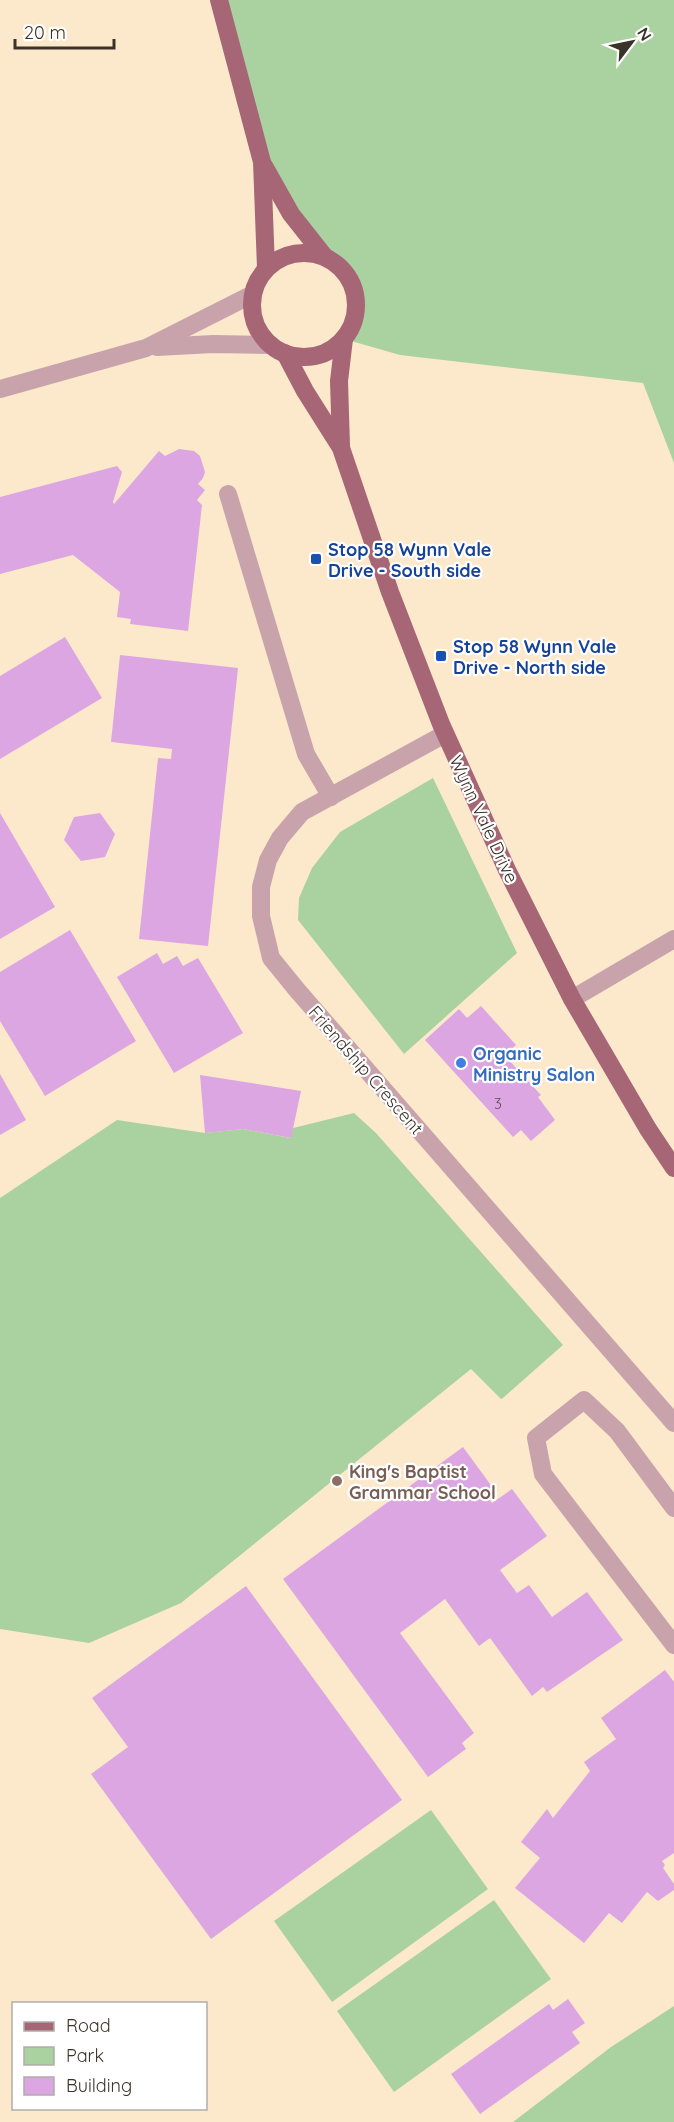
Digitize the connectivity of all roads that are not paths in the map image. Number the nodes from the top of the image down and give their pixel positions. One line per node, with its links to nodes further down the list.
1 (219, 0): 2 (main road)
2 (262, 162): 3 (main road); 4 (main road)
3 (325, 256): 4 (main road); 6 (main road)
4 (266, 268): 5 (main road)
5 (253, 294): 7 (street); 8 (main road)
6 (344, 339): 8 (main road); 10 (main road, Wynn Vale Drive)
7 (146, 348): 8 (street); 9 (street)
8 (278, 349): 10 (main road, Wynn Vale Drive)
9 (0, 389)
10 (341, 448): 12 (main road, Wynn Vale Drive)
11 (228, 494): 13 (street)
12 (445, 734): 13 (street, Friendship Crescent); 15 (main road, Wynn Vale Drive)
13 (331, 797): 17 (street, Friendship Crescent)
14 (674, 939): 15 (street)
15 (572, 999): 16 (main road, Wynn Vale Drive)
16 (674, 1168)
17 (674, 1423)
18 (674, 1508): 19 (street)
19 (674, 1645)

